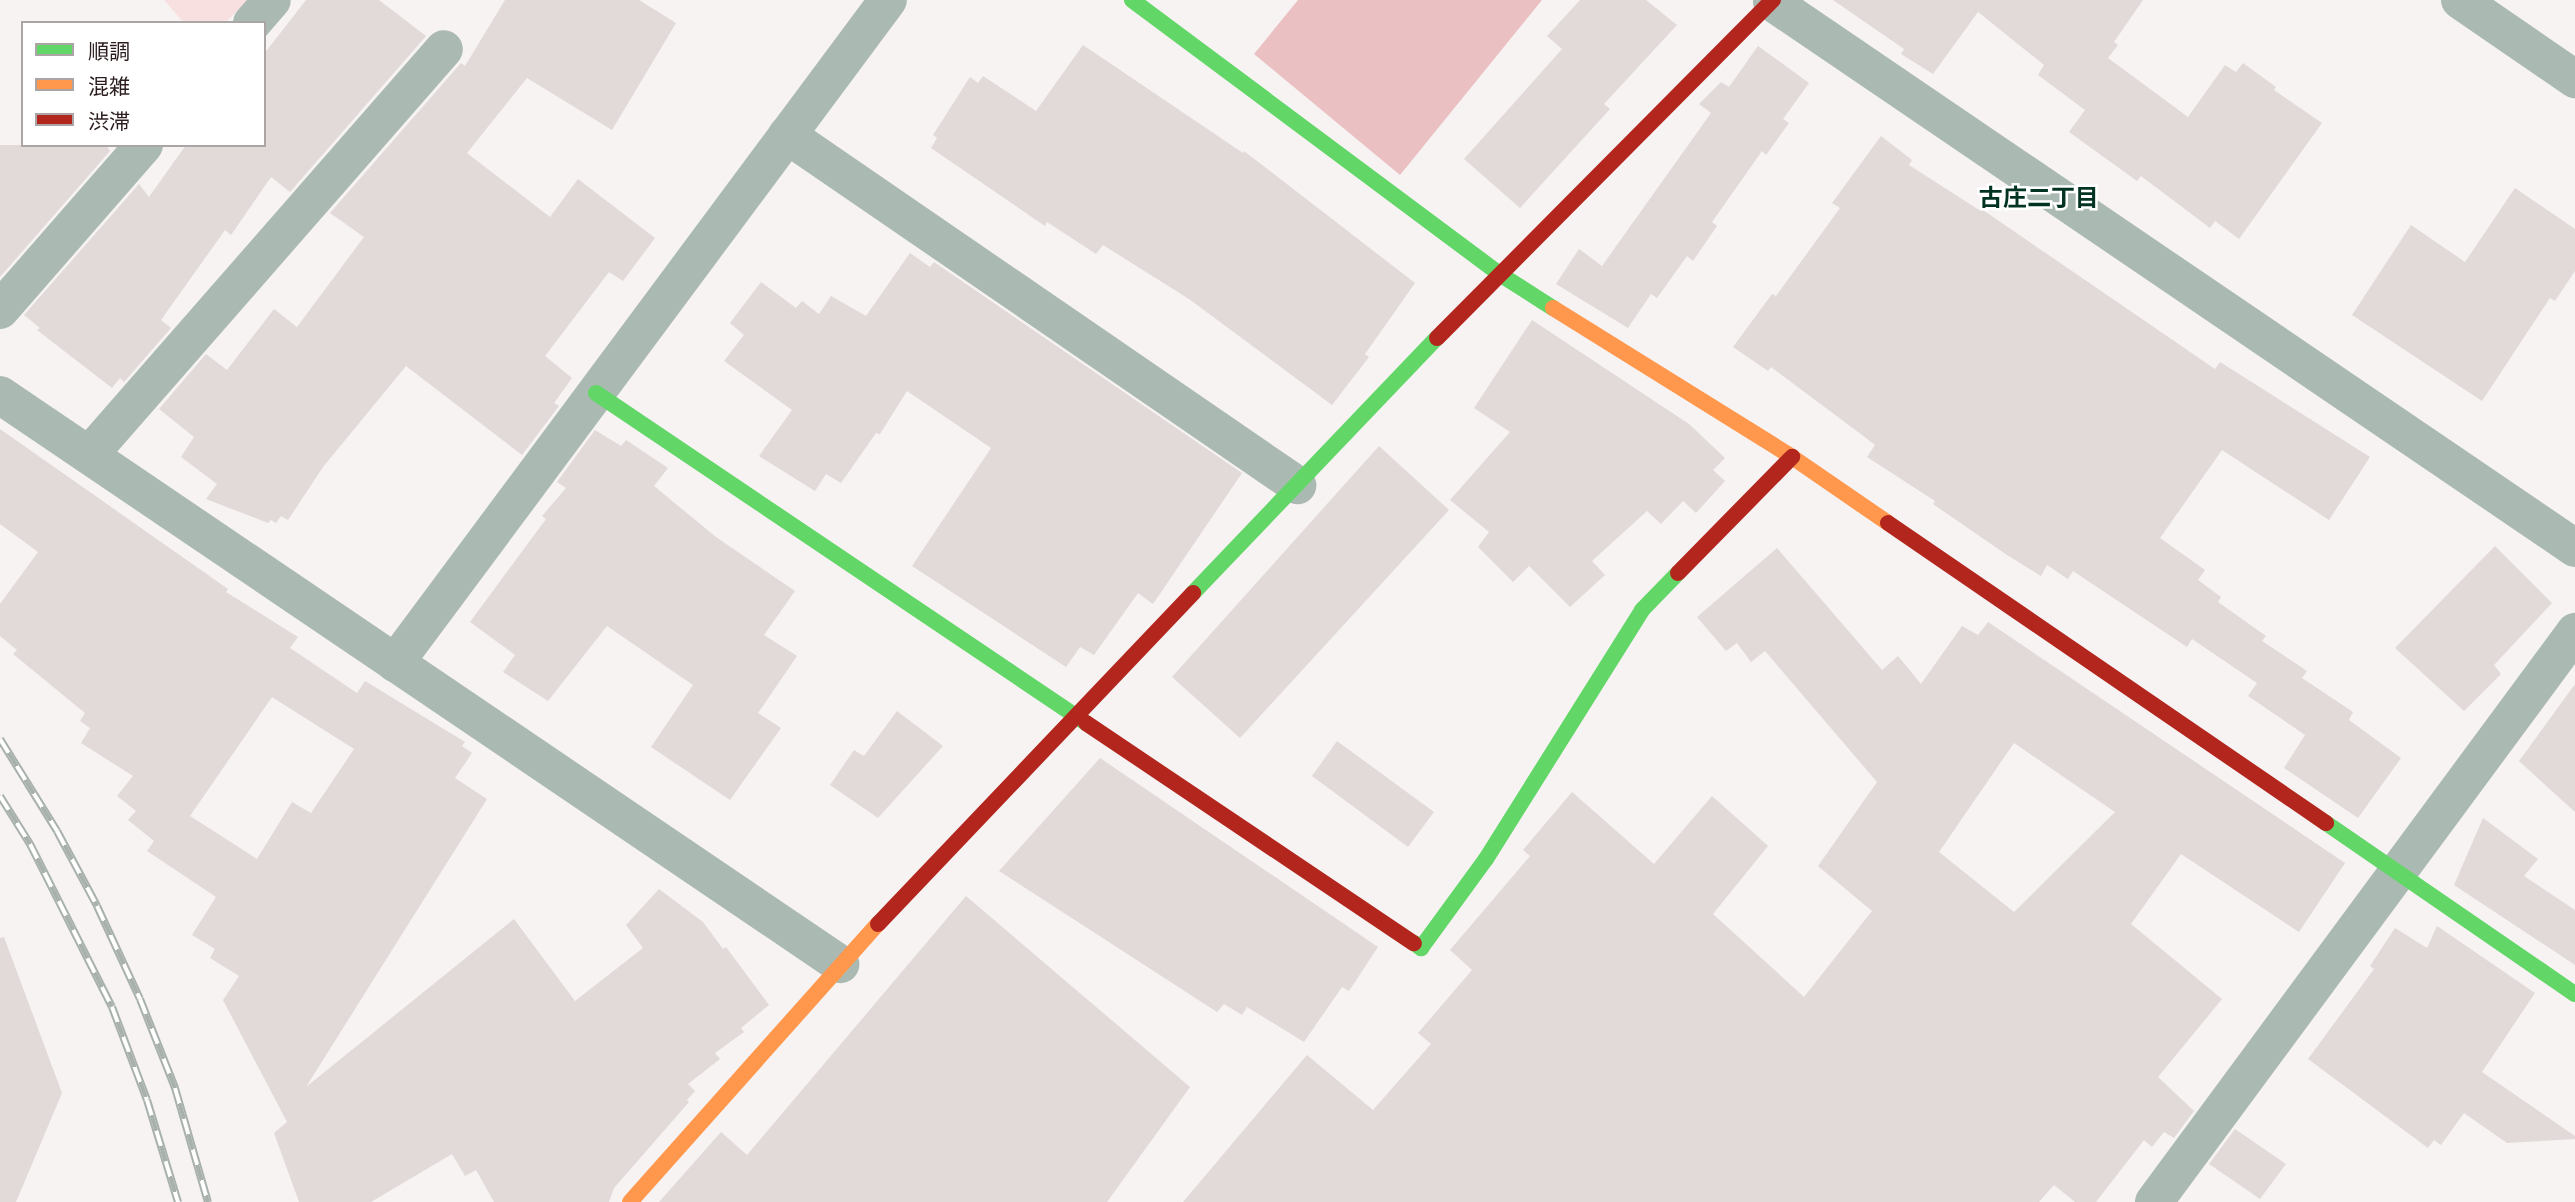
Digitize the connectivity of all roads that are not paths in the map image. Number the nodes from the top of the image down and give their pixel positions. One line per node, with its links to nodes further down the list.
1 (272, 0): 6 (street)
2 (888, 0): 9 (street)
3 (1132, 0): 11 (street)
4 (2460, 0): 8 (street)
5 (1772, 1): 11 (street); 18 (street)
6 (254, 21)
7 (444, 49): 15 (street)
8 (2575, 79)
9 (788, 135): 13 (street); 17 (street)
10 (143, 147): 12 (street)
11 (1498, 273): 16 (street); 17 (street)
12 (0, 310)
13 (596, 393): 20 (street); 21 (street)
14 (0, 395): 15 (street)
15 (89, 455): 20 (street)
16 (1792, 457): 21 (street); 22 (street)
17 (1297, 485): 21 (street)
18 (2575, 548)
19 (2575, 632): 22 (street)
20 (395, 663): 23 (street)
21 (1077, 715): 23 (street)
22 (2396, 874): 24 (street); 26 (street)
23 (840, 964): 25 (street)
24 (2575, 994)
25 (629, 1202)
26 (2154, 1202)

